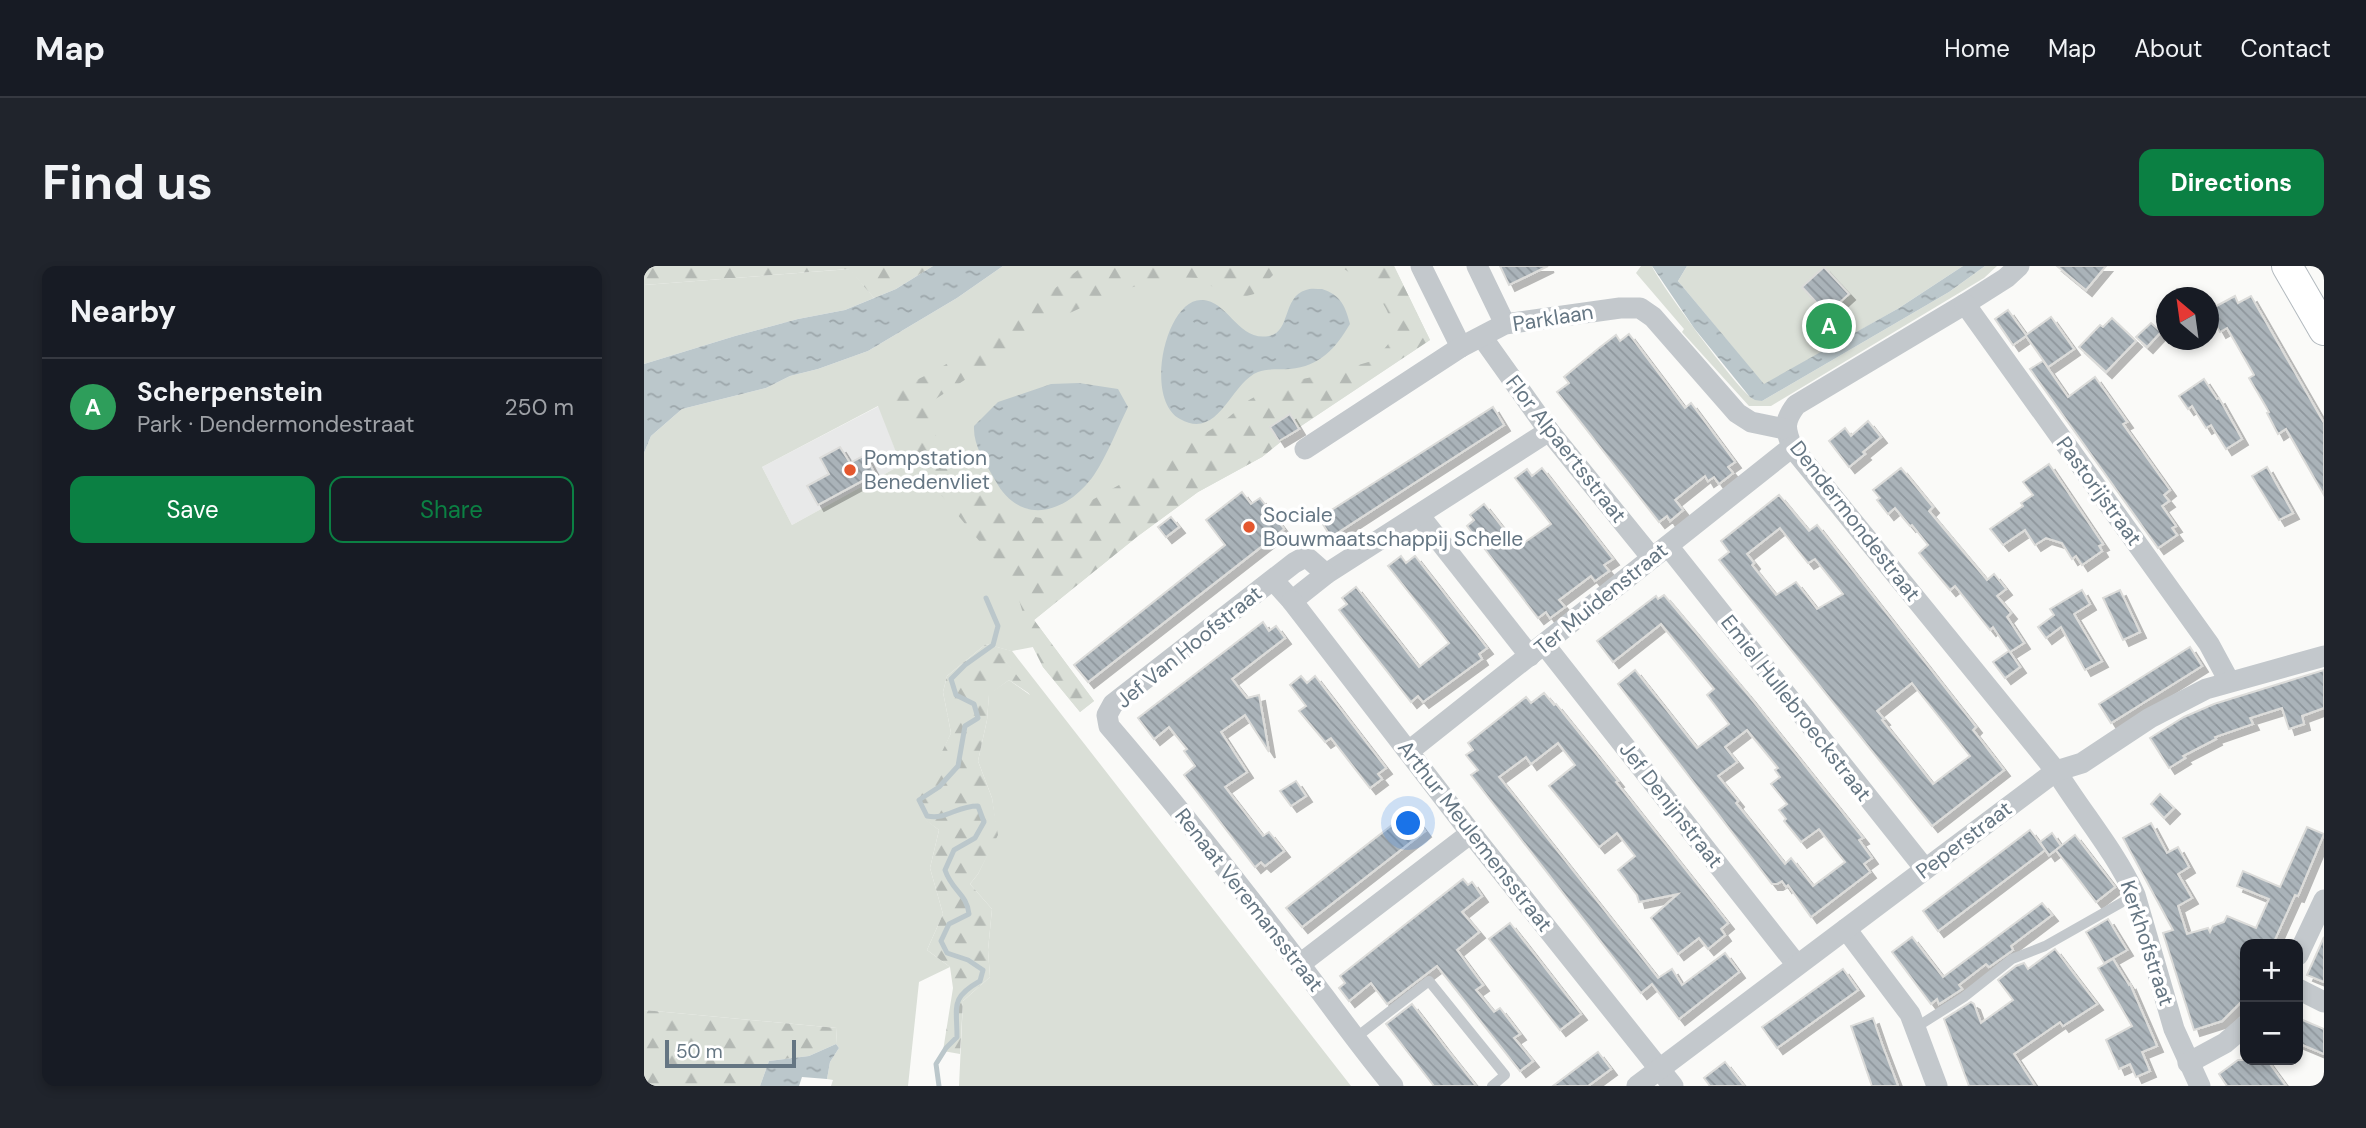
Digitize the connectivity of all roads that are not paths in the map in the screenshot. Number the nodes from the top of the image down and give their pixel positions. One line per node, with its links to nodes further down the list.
1 (1422, 266): 9 (street)
2 (1477, 266): 6 (street)
3 (2019, 266): 5 (street, Dendermondestraat)
4 (2287, 266): 7 (main road)
5 (1965, 304): 11 (street, Dendermondestraat); 20 (street, Pastorijstraat)
6 (1505, 324): 8 (street, Parklaan); 11 (street, Parklaan)
7 (2324, 330)
8 (1482, 337): 9 (street, Parklaan); 10 (street, Flor Alpaertsstraat)
9 (1461, 347): 12 (street, Parklaan)
10 (1549, 431): 13 (street, Jef Van Hoofstraat); 14 (street, Flor Alpaertsstraat)
11 (1789, 438): 14 (street, Ter Muidenstraat); 23 (street, Dendermondestraat)
12 (1306, 449)
13 (1419, 515): 15 (street, Jef Van Hoofstraat); 18 (street, Jef Denijnstraat)
14 (1660, 552): 18 (street, Ter Muidenstraat); 25 (street, Emiel Hullebroeckstraat)
15 (1326, 574): 16 (street, Jef Van Hoofstraat); 17 (street, Jef Van Hoofstraat)
16 (1273, 580): 17 (street, Jef Van Hoofstraat); 21 (street, Jef Van Hoofstraat)
17 (1292, 601): 22 (street, Arthur Meulemensstraat)
18 (1537, 650): 22 (street, Ter Muidenstraat); 31 (street, Jef Denijnstraat)
19 (2324, 656): 20 (street, Peperstraat)
20 (2229, 681): 23 (street, Peperstraat)
21 (1107, 715): 30 (street, Renaat Veremansstraat)
22 (1409, 751): 24 (street, Arthur Meulemensstraat)
23 (2056, 771): 25 (street, Peperstraat); 26 (street, Kerkhofstraat)
24 (1471, 833): 30 (street); 38 (street, Arthur Meulemensstraat)
25 (1925, 870): 28 (street, Peperstraat)
26 (2135, 895): 34 (lane); 37 (street, Kerkhofstraat)
27 (2324, 900): 29 (street)
28 (1846, 929): 31 (street, Peperstraat); 34 (street)
29 (2303, 944)
30 (1300, 964): 36 (street, Renaat Veremansstraat)
31 (1797, 965): 38 (street, Peperstraat)
32 (2303, 992): 33 (street)
33 (2324, 1002)
34 (1915, 1028): 43 (street)
35 (2240, 1030): 37 (street)
36 (1354, 1039): 39 (street, Renaat Veremansstraat); 40 (lane)
37 (2188, 1063): 44 (street, Kerkhofstraat)
38 (1660, 1069): 41 (street, Peperstraat); 42 (street, Arthur Meulemensstraat)
39 (1393, 1086)
40 (1492, 1086)
41 (1637, 1086)
42 (1673, 1086)
43 (1937, 1086)
44 (2200, 1086)

